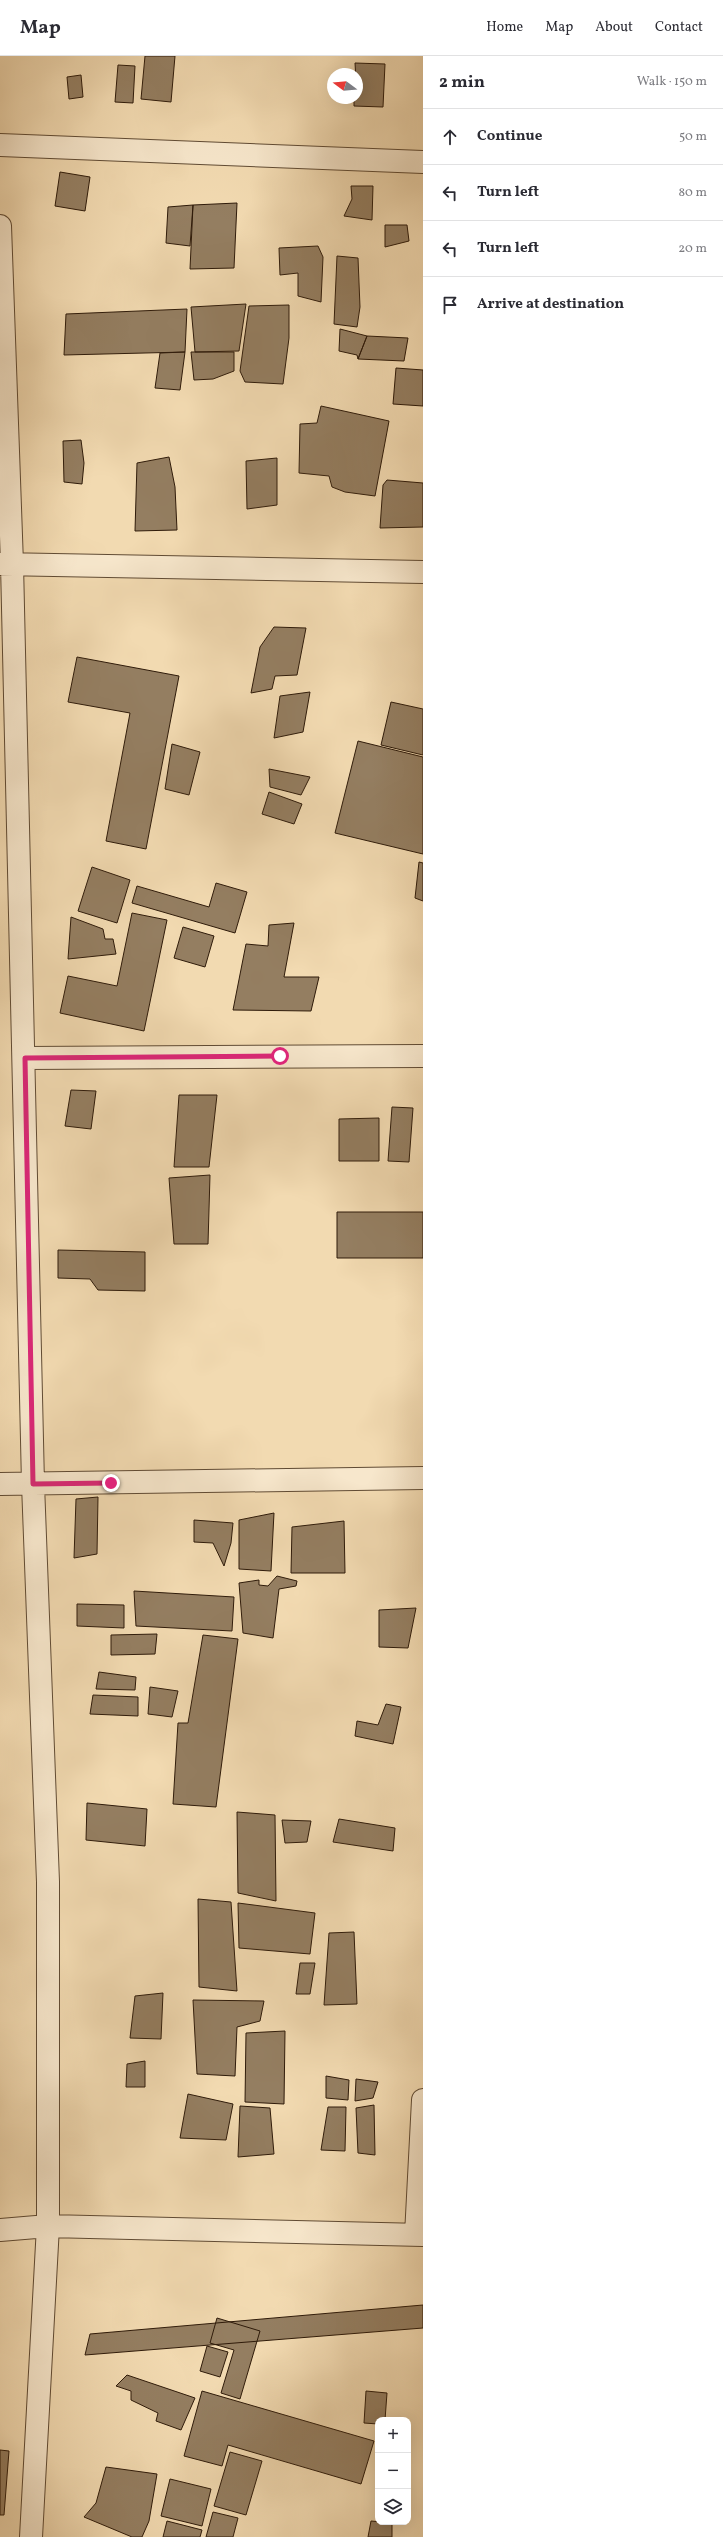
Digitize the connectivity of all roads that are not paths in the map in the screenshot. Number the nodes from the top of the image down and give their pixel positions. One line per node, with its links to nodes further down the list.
1 (0, 145): 2 (street)
2 (423, 162)
3 (0, 226): 4 (street)
4 (6, 564): 5 (street); 7 (street)
5 (423, 572)
6 (423, 1056): 7 (street)
7 (25, 1058): 10 (street)
8 (423, 1478): 10 (street)
9 (0, 1484): 10 (street)
10 (33, 1484): 12 (street)
11 (423, 2100): 14 (street)
12 (48, 2226): 13 (street); 14 (street); 15 (street)
13 (0, 2230)
14 (419, 2235)
15 (32, 2537)

